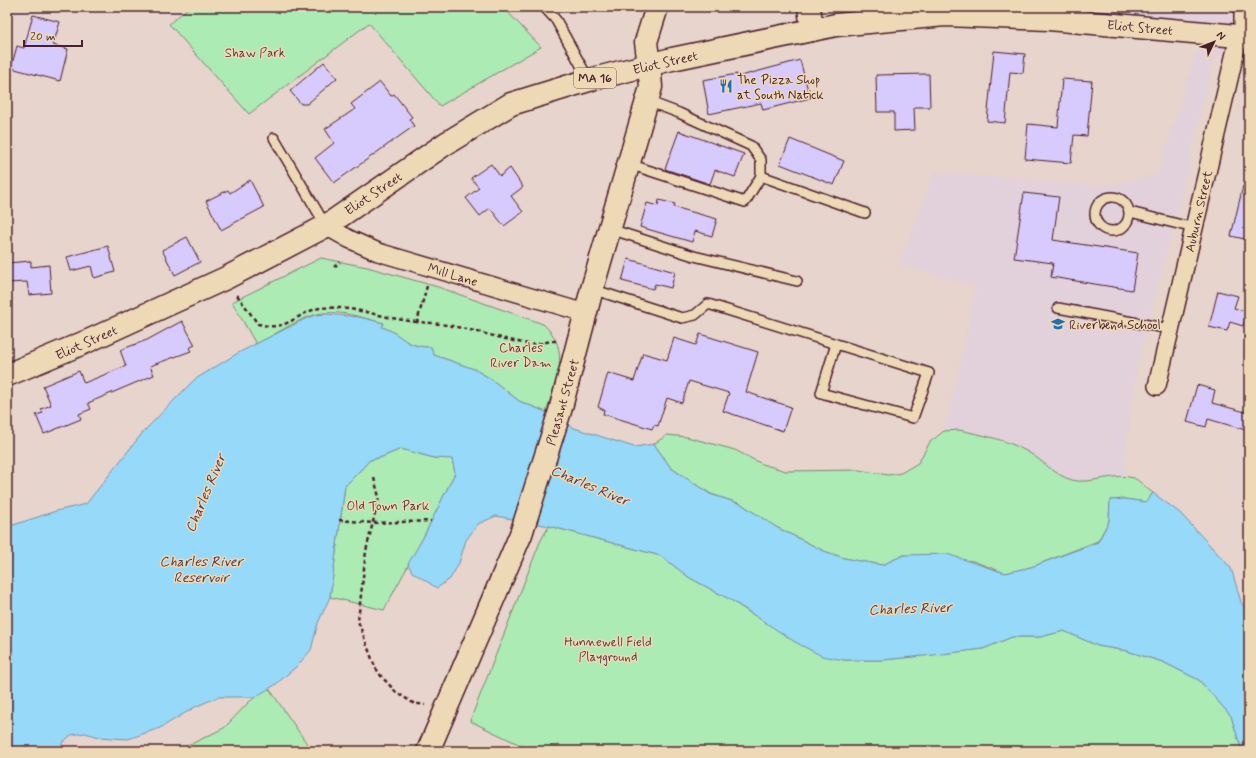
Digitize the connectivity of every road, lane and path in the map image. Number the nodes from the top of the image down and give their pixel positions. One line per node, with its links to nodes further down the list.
1 (544, 7): 10 (lane)
2 (657, 7): 9 (main road, Pleasant Street)
3 (809, 7): 7 (main road)
4 (921, 7): 6 (main road)
5 (1239, 7): 8 (lane)
6 (957, 13): 7 (main road, Eliot Street / MA 16); 8 (main road, Eliot Street / MA 16)
7 (812, 30): 9 (main road, Eliot Street / MA 16)
8 (1244, 37): 18 (street, Auburn Street)
9 (649, 65): 10 (main road, Eliot Street / MA 16); 11 (main road, Pleasant Street)
10 (588, 80): 17 (main road, Eliot Street / MA 16)
11 (647, 101): 13 (main road, Pleasant Street); 14 (lane)
12 (274, 138): 17 (lane)
13 (629, 164): 14 (lane); 19 (main road, Pleasant Street)
14 (761, 176): 15 (lane)
15 (865, 212)
16 (1130, 212): 18 (lane)
17 (326, 226): 22 (street, Mill Lane); 23 (main road, Eliot Street / MA 16)
18 (1194, 228): 29 (street, Auburn Street)
19 (610, 229): 24 (lane); 25 (main road, Pleasant Street)
20 (340, 262): 21 (path)
21 (334, 267)
22 (433, 267): 27 (street, Mill Lane); 28 (path)
23 (226, 278): 28 (path); 32 (main road, Eliot Street / MA 16)
24 (797, 281)
25 (592, 289): 27 (main road, Pleasant Street); 31 (lane)
26 (1058, 308): 29 (lane)
27 (585, 313): 30 (main road, Pleasant Street)
28 (417, 322): 30 (path)
29 (1170, 329): 33 (street, Auburn Street)
30 (578, 344): 39 (main road, Pleasant Street)
31 (836, 344): 31 (lane)
32 (7, 375)
33 (1157, 386)
34 (374, 478): 37 (path)
35 (339, 520): 37 (path)
36 (431, 521): 37 (path)
37 (373, 523): 38 (path)
38 (425, 705)
39 (428, 751)

